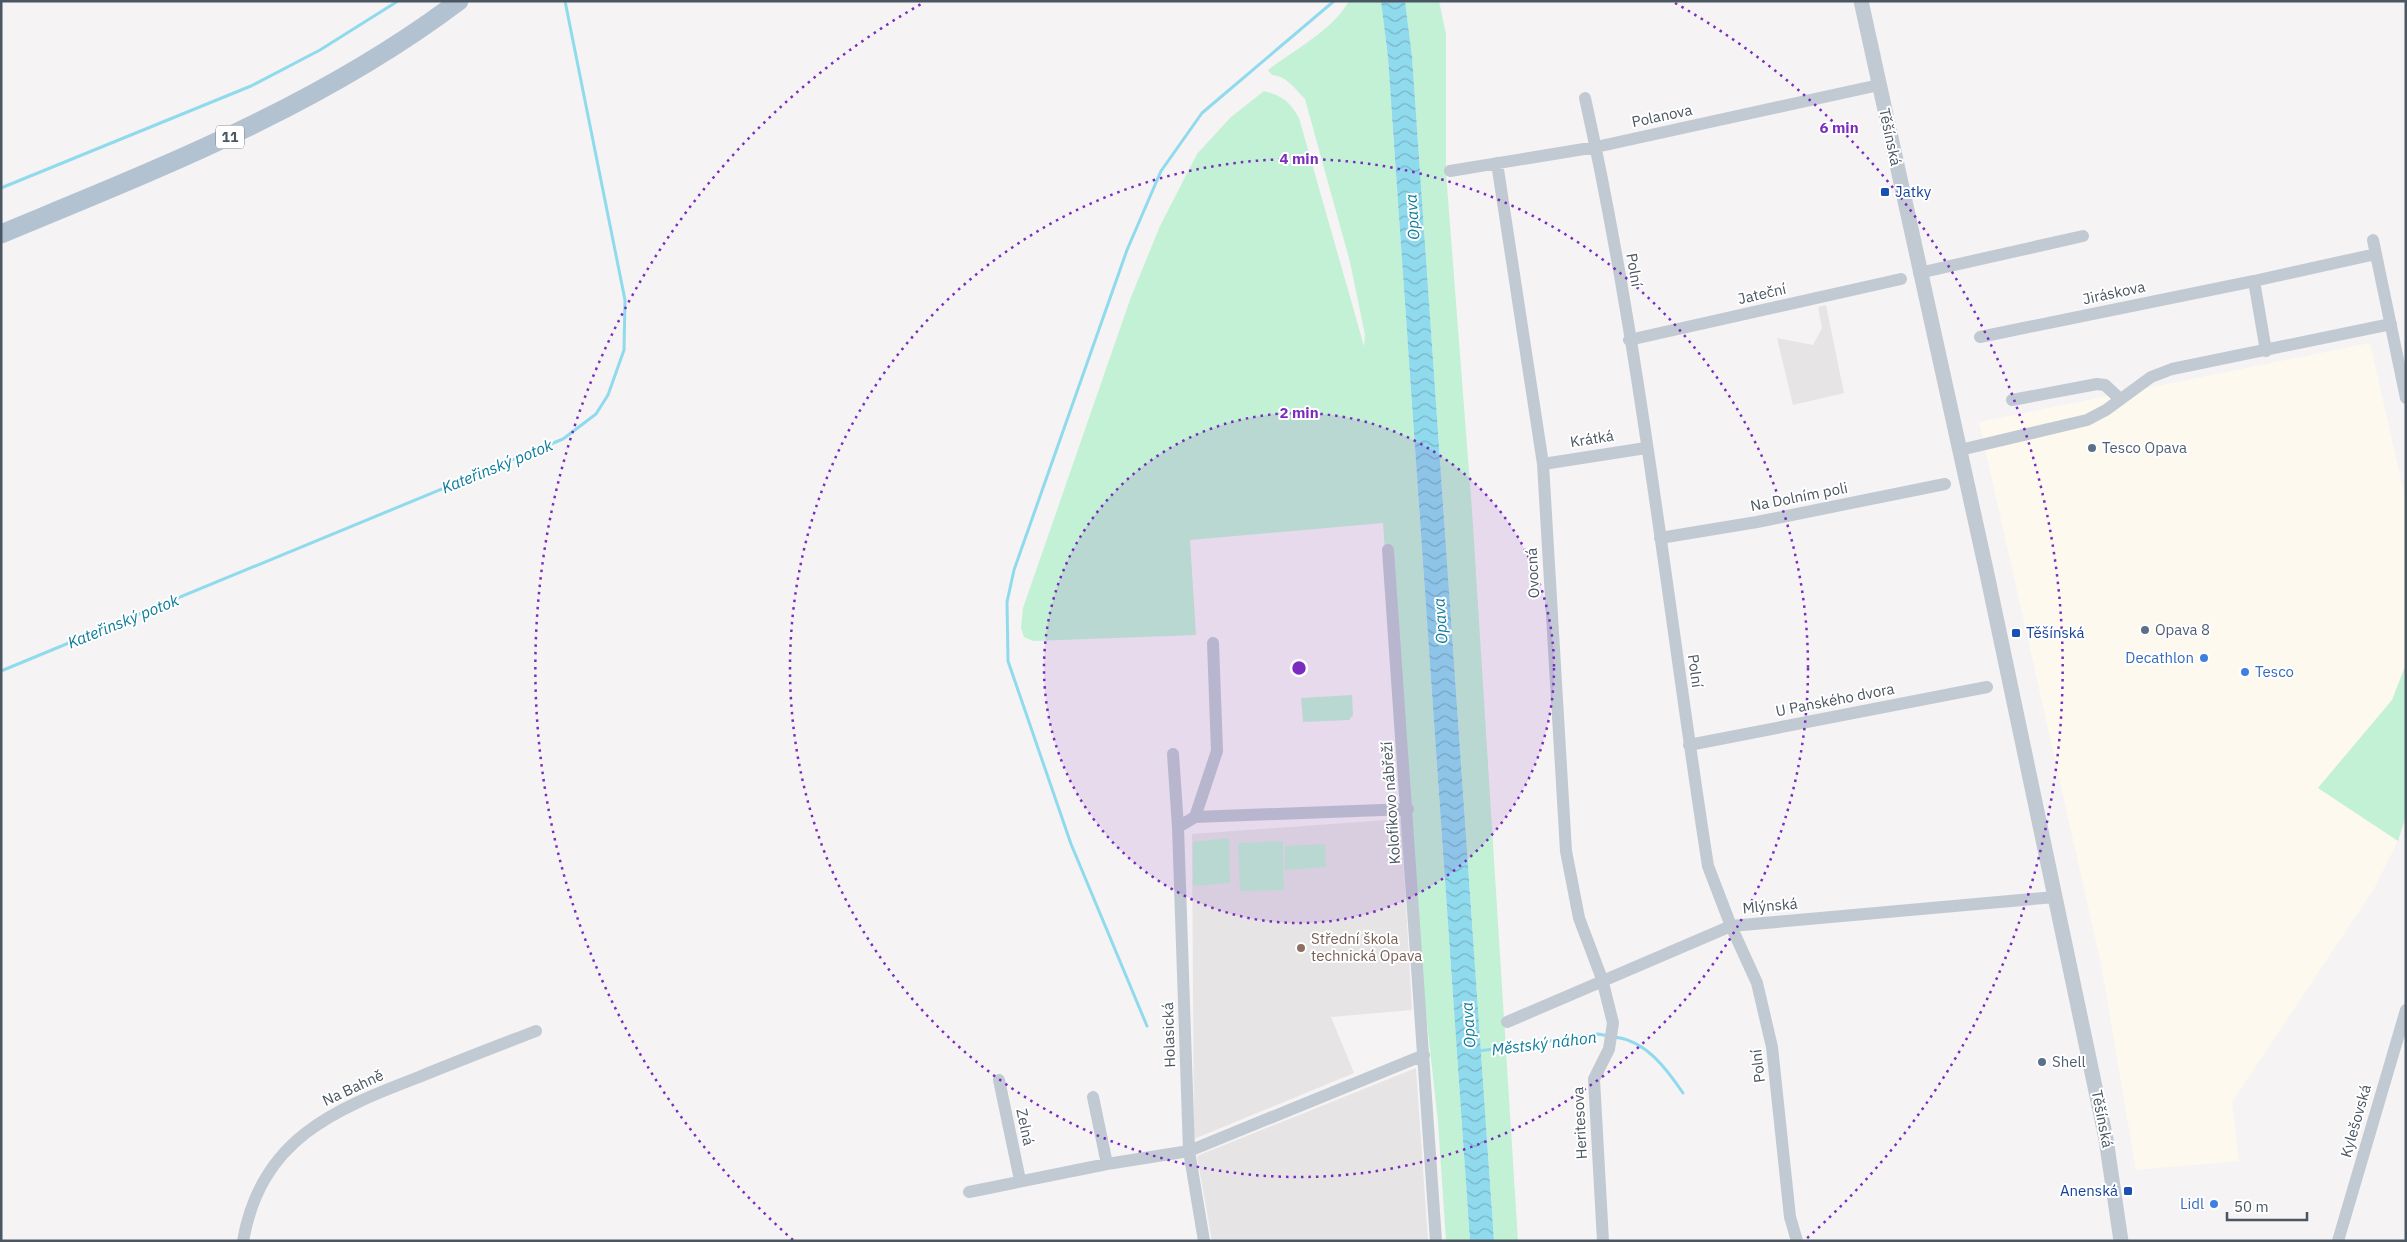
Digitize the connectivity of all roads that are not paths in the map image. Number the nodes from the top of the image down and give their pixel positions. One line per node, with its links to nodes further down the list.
1 (1860, 1): 3 (street, Těšínská)
2 (452, 7): 8 (main road, 11)
3 (1879, 85): 5 (street, Polanova); 12 (street, Těšínská)
4 (1585, 98): 5 (street, Polní)
5 (1596, 147): 6 (street, Polanova); 17 (street, Polní)
6 (1497, 164): 7 (street, Polanova); 24 (street, Ovocná)
7 (1450, 171)
8 (1, 234)
9 (2084, 236): 12 (street)
10 (2373, 240): 11 (street)
11 (2376, 254): 14 (street, Jiráskova); 15 (street)
12 (1919, 273): 23 (street, Těšínská)
13 (1902, 279): 17 (street, Jateční)
14 (2254, 281): 16 (street, Jiráskova); 18 (street)
15 (2391, 324): 18 (street); 20 (street)
16 (1980, 338)
17 (1629, 340): 22 (street, Polní)
18 (2266, 351): 19 (street)
19 (2120, 398): 21 (street); 23 (street)
20 (2406, 398)
21 (2012, 400)
22 (1646, 448): 24 (street, Krátká); 26 (street, Polní)
23 (1960, 450): 35 (street, Těšínská)
24 (1543, 464): 37 (street, Ovocná)
25 (1945, 484): 26 (street, Na Dolním poli)
26 (1660, 538): 30 (street, Polní)
27 (1388, 550): 32 (street, Kolofíkovo nábřeží)
28 (1213, 644): 33 (street)
29 (1987, 687): 30 (street, U Panského dvora)
30 (1689, 745): 36 (street, Polní)
31 (1173, 754): 34 (street, Holasická)
32 (1408, 809): 33 (street); 41 (street, Kolofíkovo nábřeží)
33 (1195, 817): 34 (street)
34 (1178, 827): 44 (street, Holasická)
35 (2055, 897): 36 (street, Mlýnská); 53 (street, Těšínská)
36 (1731, 926): 37 (street, Mlýnská); 52 (street, Polní)
37 (1602, 979): 39 (street, Mlýnská); 51 (street, Heritesova)
38 (2406, 1010): 54 (street, Kylešovská)
39 (1506, 1022)
40 (536, 1031): 48 (street, Na Bahně)
41 (1424, 1055): 44 (street); 50 (street, Kolofíkovo nábřeží)
42 (999, 1080): 46 (street, Zelná)
43 (1093, 1097): 45 (street)
44 (1189, 1151): 45 (street); 49 (street, Holasická)
45 (1107, 1164): 46 (street)
46 (1020, 1180): 47 (street)
47 (970, 1192)
48 (243, 1241)
49 (1204, 1241)
50 (1436, 1241)
51 (1603, 1241)
52 (1797, 1241)
53 (2121, 1241)
54 (2338, 1241)

